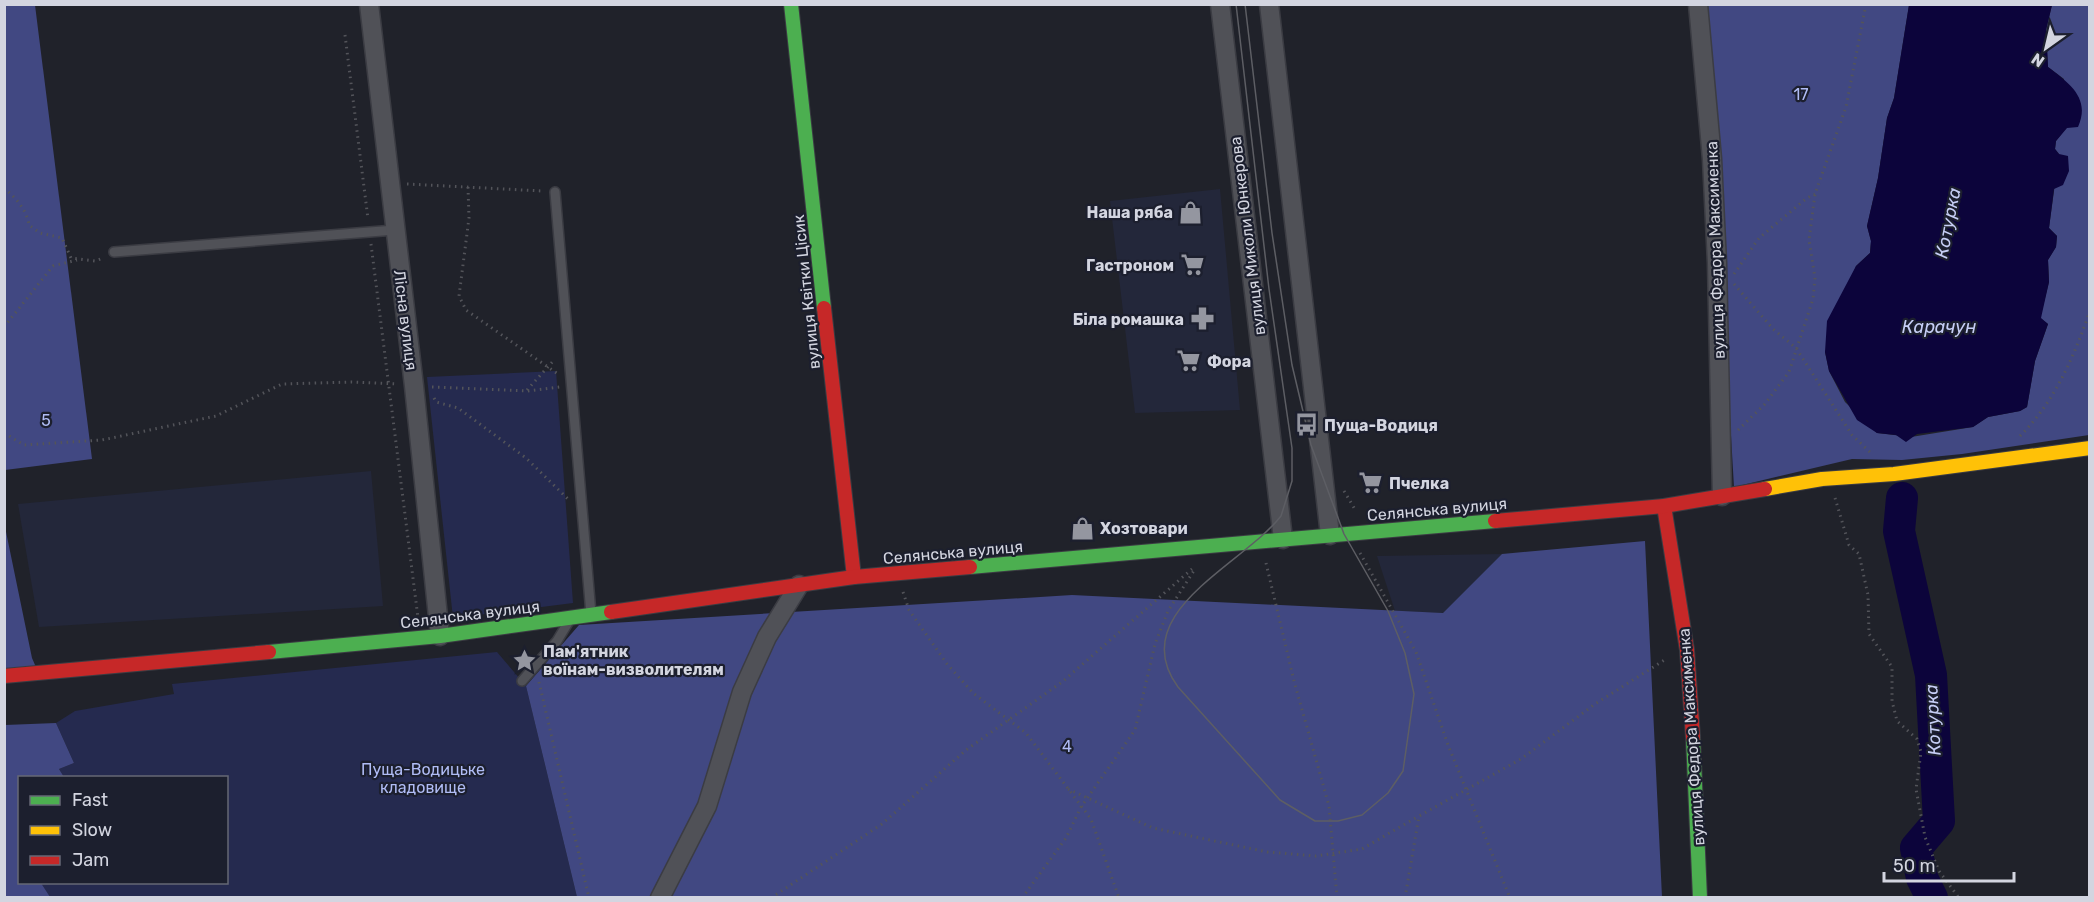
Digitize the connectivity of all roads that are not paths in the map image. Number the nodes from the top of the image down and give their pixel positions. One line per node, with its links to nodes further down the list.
1 (369, 4): 7 (street, Лісна вулиця)
2 (791, 4): 14 (street, вулиця Квітки Цісик)
3 (1220, 4): 13 (street, вулиця Миколи Юнкерова)
4 (1269, 4): 12 (street)
5 (1698, 4): 10 (street, вулиця Федора Максименка)
6 (555, 192): 16 (lane)
7 (395, 230): 8 (lane); 18 (street, Лісна вулиця)
8 (114, 252)
9 (2090, 448): 10 (street, Селянська вулиця)
10 (1722, 496): 11 (street, Селянська вулиця)
11 (1664, 506): 12 (street, Селянська вулиця); 22 (street, вулиця Федора Максименка)
12 (1330, 535): 13 (street, Селянська вулиця)
13 (1283, 539): 14 (street, Селянська вулиця)
14 (854, 577): 15 (street, Селянська вулиця)
15 (799, 585): 16 (street, Селянська вулиця); 21 (street)
16 (591, 614): 17 (street, Селянська вулиця)
17 (571, 617): 18 (street, Селянська вулиця); 20 (lane)
18 (440, 636): 19 (street, Селянська вулиця)
19 (4, 676)
20 (522, 681)
21 (660, 897)
22 (1700, 897)

